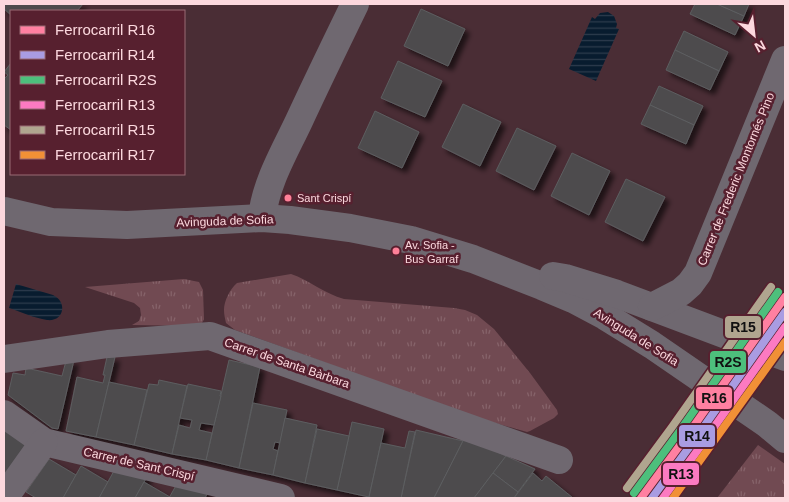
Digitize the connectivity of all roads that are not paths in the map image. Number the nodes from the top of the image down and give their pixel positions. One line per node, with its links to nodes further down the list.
1 (355, 4): 4 (street)
2 (785, 60): 6 (street, Carrer de Frederic Montornés Pino)
3 (4, 211): 4 (street, Avinguda de Sofia)
4 (262, 218): 5 (street, Avinguda de Sofia)
5 (474, 259): 6 (street, Avinguda de Sofia); 10 (street, Avinguda de Sofia)
6 (652, 307): 7 (street, Avinguda de Sofia)
7 (785, 357)
8 (4, 359): 12 (street, Carrer de Santa Bàrbara)
9 (4, 414): 11 (street, Carrer de Sant Crispí)
10 (785, 439)
11 (44, 442): 13 (street); 14 (street, Carrer de Sant Crispí)
12 (559, 460)
13 (4, 498)
14 (281, 498)

